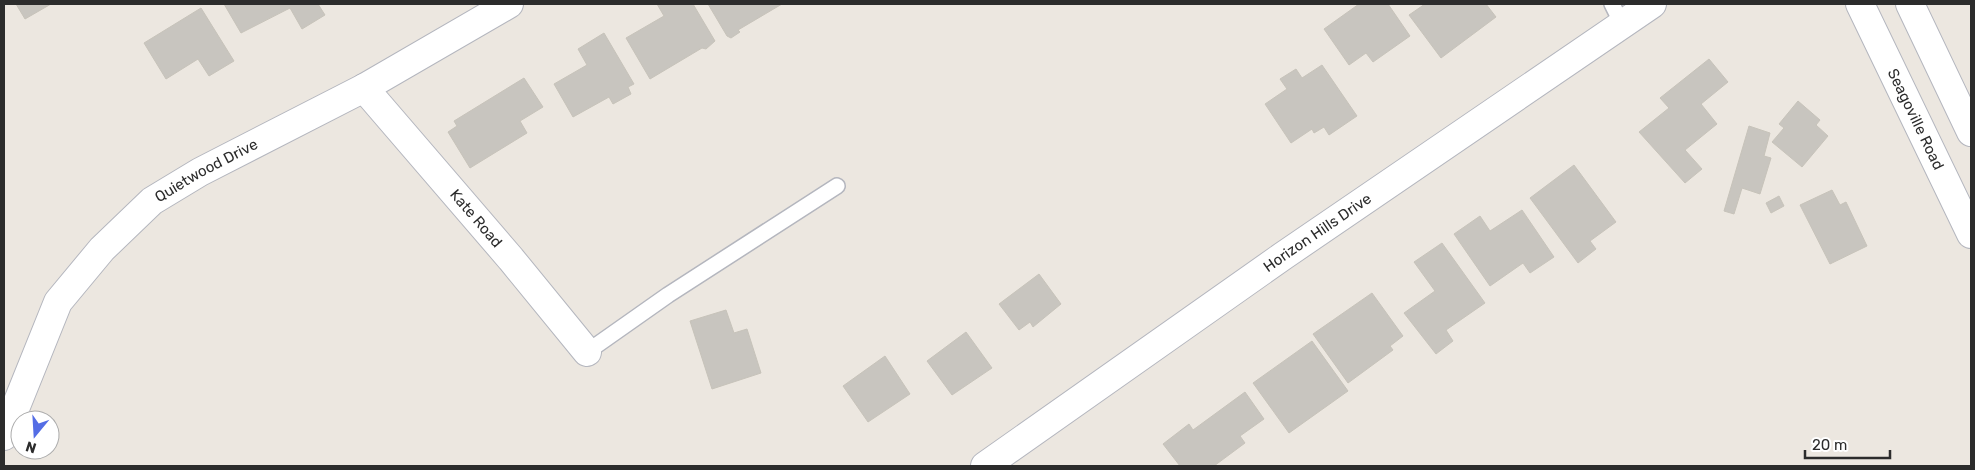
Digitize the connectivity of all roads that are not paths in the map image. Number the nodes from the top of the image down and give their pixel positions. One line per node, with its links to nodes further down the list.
1 (509, 4): 6 (street, Quietwood Drive)
2 (1652, 4): 5 (street, Horizon Hills Drive)
3 (1860, 4): 9 (street, Seagoville Road)
4 (1910, 4): 7 (street)
5 (1617, 14): 12 (street, Horizon Hills Drive)
6 (364, 88): 10 (street, Kate Road); 11 (street, Quietwood Drive)
7 (1971, 132)
8 (837, 186): 10 (lane)
9 (1971, 234)
10 (587, 352)
11 (4, 436)
12 (985, 466)

